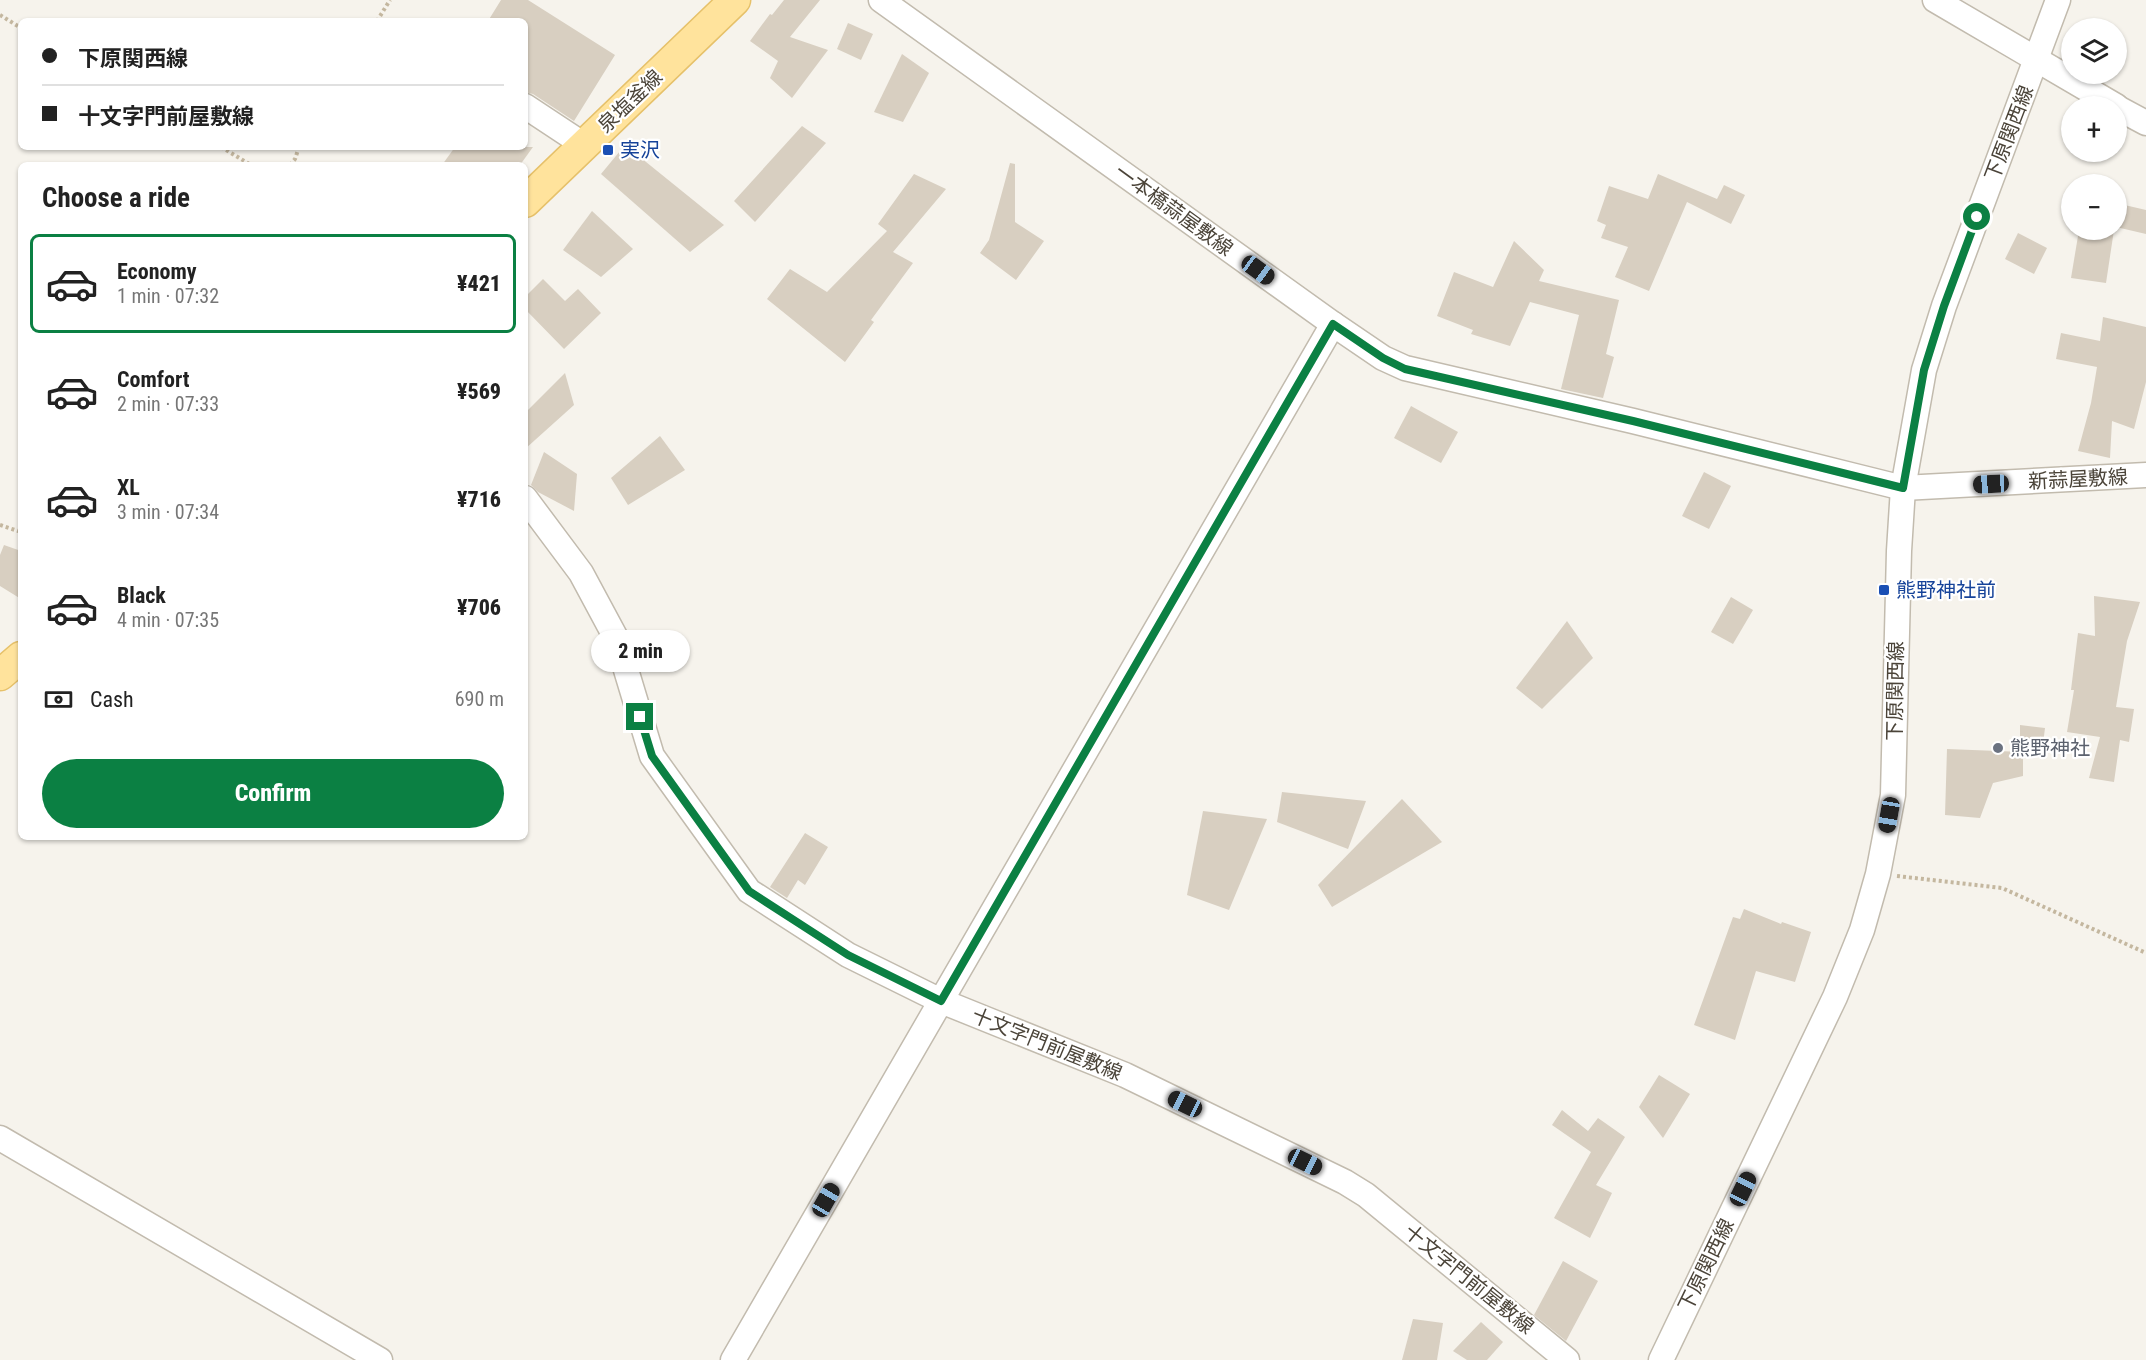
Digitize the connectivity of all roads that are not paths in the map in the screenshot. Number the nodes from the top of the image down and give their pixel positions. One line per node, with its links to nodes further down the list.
1 (735, 0): 10 (main road, 泉塩釜線)
2 (881, 0): 12 (street, 一本橋蒜屋敷線)
3 (1935, 0): 5 (street)
4 (2058, 0): 5 (street, 下原関西線)
5 (2037, 60): 6 (street); 14 (street, 下原関西線)
6 (2098, 96)
7 (528, 108): 10 (street)
8 (2127, 113): 9 (street)
9 (2146, 123)
10 (584, 145): 11 (main road, 泉塩釜線)
11 (528, 199)
12 (1333, 324): 14 (street, 一本橋蒜屋敷線); 18 (street)
13 (2146, 475): 14 (street, 新蒜屋敷線)
14 (1903, 488): 23 (street, 下原関西線)
15 (528, 502): 18 (street, 十文字門前屋敷線)
16 (18, 660): 17 (main road)
17 (0, 675)
18 (941, 1001): 21 (street); 22 (street, 十文字門前屋敷線)
19 (0, 1138): 20 (street)
20 (380, 1360)
21 (733, 1360)
22 (1567, 1360)
23 (1661, 1360)

